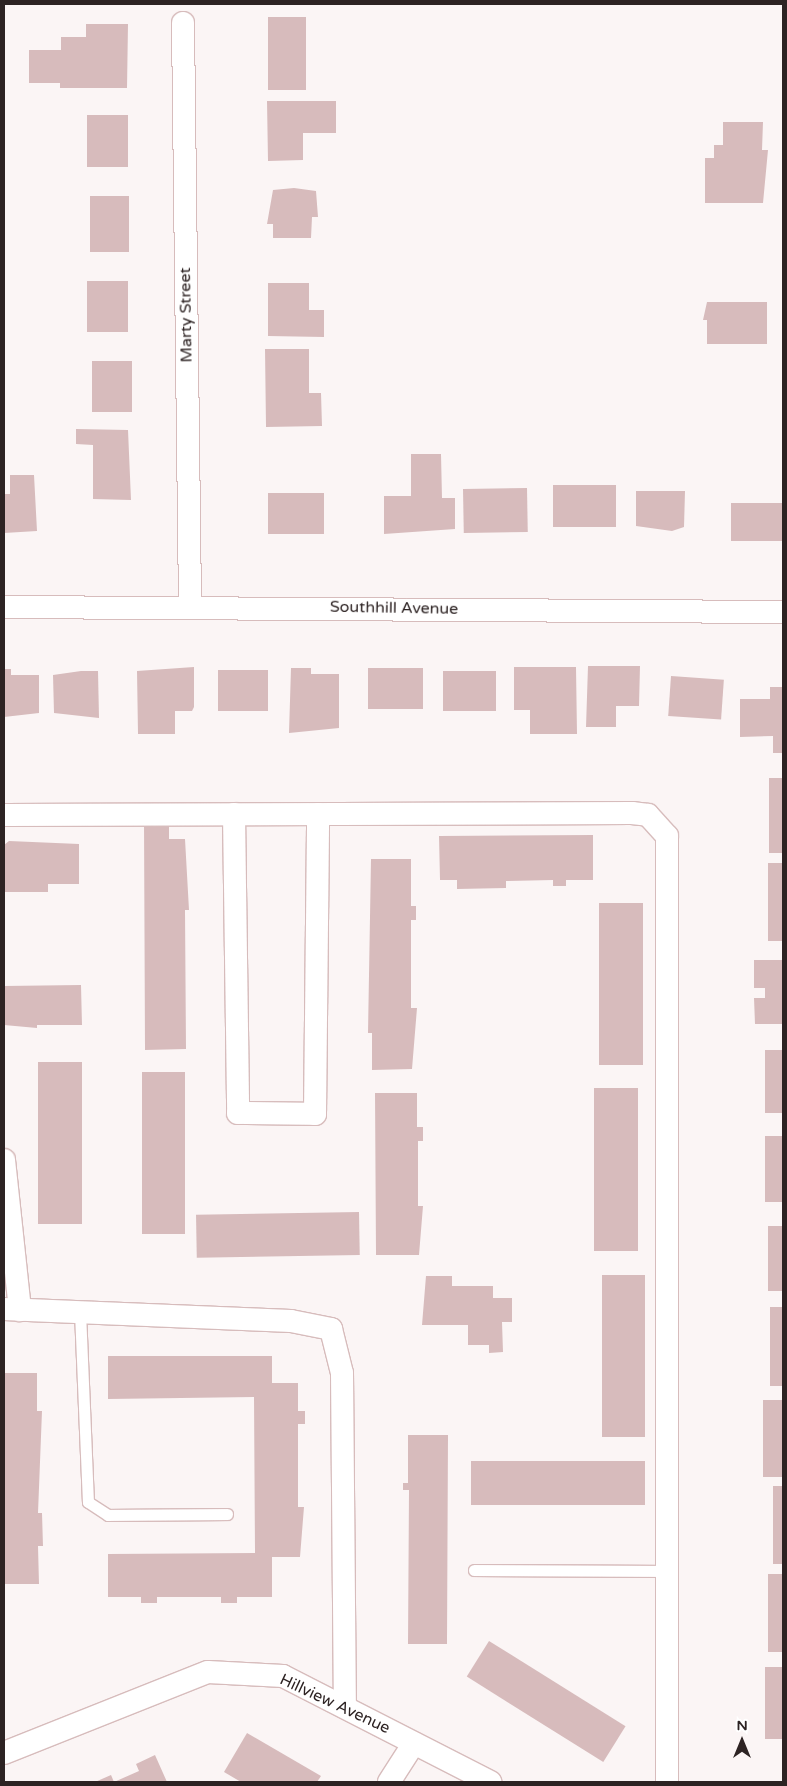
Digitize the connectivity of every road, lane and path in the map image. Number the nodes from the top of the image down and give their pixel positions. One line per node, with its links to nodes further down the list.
1 (183, 22): 2 (street, Marty Street)
2 (190, 606): 3 (street, Southhill Avenue); 4 (street, Southhill Avenue)
3 (4, 607)
4 (783, 612)
5 (234, 814): 6 (street); 6 (street); 7 (street)
6 (318, 814): 13 (street)
7 (4, 815)
8 (4, 1160): 9 (street)
9 (12, 1309): 10 (street)
10 (80, 1312): 11 (lane); 14 (street)
11 (227, 1514)
12 (474, 1570): 13 (lane)
13 (667, 1571): 19 (street)
14 (345, 1707): 15 (street, Hillview Avenue); 16 (street, Hillview Avenue)
15 (414, 1742): 17 (street); 18 (street, Hillview Avenue)
16 (4, 1753)
17 (389, 1782)
18 (490, 1782)
19 (667, 1782)

